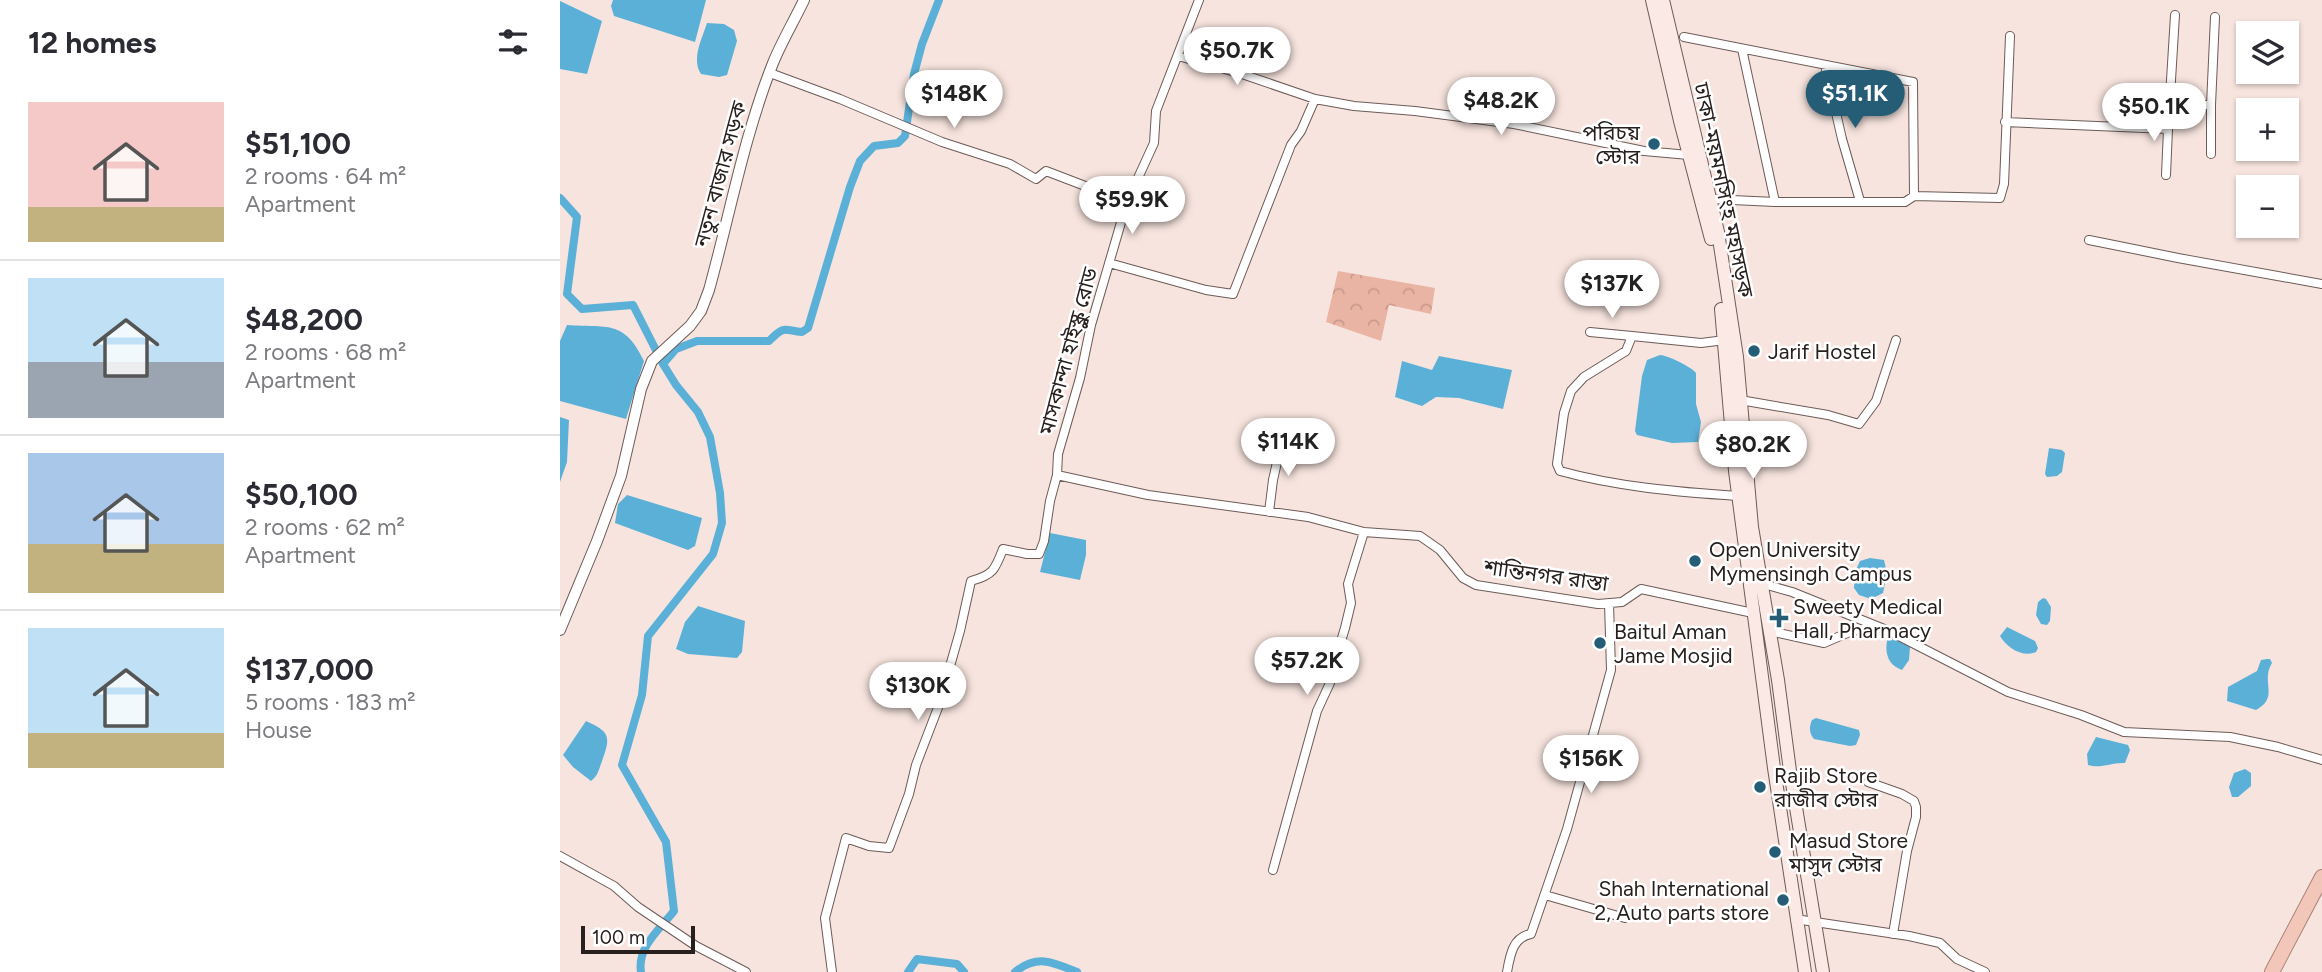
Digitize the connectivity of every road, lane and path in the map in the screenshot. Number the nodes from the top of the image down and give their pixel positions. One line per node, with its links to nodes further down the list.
1 (804, 0): 12 (street, নতুন বাজার সড়ক)
2 (1199, 0): 10 (street, মাসকান্দা হাইস্কুল রোড)
3 (1652, 0): 19 (main road, ঢাকা-ময়মনসিংহ মহাসড়ক)
4 (1663, 0): 22 (main road, ঢাকা-ময়মনসিংহ মহাসড়ক)
5 (2175, 15): 14 (street)
6 (2215, 17): 15 (street)
7 (2010, 36): 16 (street)
8 (1684, 37): 9 (street)
9 (1742, 49): 11 (street); 25 (street)
10 (1178, 56): 13 (street); 24 (street, মাসকান্দা হাইস্কুল রোড)
11 (1825, 65): 21 (street); 23 (street)
12 (770, 73): 24 (street); 43 (street, নতুন বাজার সড়ক)
13 (1315, 99): 19 (street); 27 (street)
14 (2169, 105): 15 (street); 17 (street)
15 (2211, 105): 18 (street)
16 (2006, 122): 17 (street); 21 (street)
17 (2168, 130): 20 (street)
18 (2211, 154)
19 (1689, 155): 31 (main road, ঢাকা-ময়মনসিংহ মহাসড়ক)
20 (2166, 175)
21 (1914, 196): 23 (street)
22 (1711, 199): 25 (street); 33 (main road, ঢাকা-ময়মনসিংহ মহাসড়ক)
23 (1860, 201): 25 (street)
24 (1127, 202): 27 (street, মাসকান্দা হাইস্কুল রোড)
25 (1775, 202)
26 (2089, 240): 28 (street)
27 (1110, 263): 35 (street, মাসকান্দা হাইস্কুল রোড)
28 (2322, 284)
29 (1590, 332): 30 (street)
30 (1632, 336): 31 (street); 36 (street)
31 (1725, 340): 36 (main road, ঢাকা-ময়মনসিংহ মহাসড়ক)
32 (1896, 340): 33 (street)
33 (1740, 400): 39 (main road, ঢাকা-ময়মনসিংহ মহাসড়ক)
34 (1282, 440): 37 (street)
35 (1057, 475): 37 (street, শান্তিনগর রাস্তা); 56 (street, মাসকান্দা হাইস্কুল রোড)
36 (1738, 496): 41 (main road, ঢাকা-ময়মনসিংহ মহাসড়ক)
37 (1269, 512): 38 (street, শান্তিনগর রাস্তা)
38 (1364, 532): 40 (street, শান্তিনগর রাস্তা); 48 (street)
39 (1760, 583): 42 (street); 44 (main road, ঢাকা-ময়মনসিংহ মহাসড়ক)
40 (1609, 603): 41 (street, শান্তিনগর রাস্তা); 50 (street)
41 (1754, 613): 52 (main road, ঢাকা-ময়মনসিংহ মহাসড়ক)
42 (1877, 626): 44 (street); 45 (street)
43 (560, 630)
44 (1769, 631): 53 (main road, ঢাকা-ময়মনসিংহ মহাসড়ক)
45 (2322, 760)
46 (1868, 782): 54 (street)
47 (560, 856): 55 (street)
48 (1273, 870)
49 (2322, 877): 61 (highway)
50 (1545, 895): 51 (street); 57 (street)
51 (1625, 918)
52 (1796, 919): 53 (street); 58 (main road, ঢাকা-ময়মনসিংহ মহাসড়ক)
53 (1815, 922): 54 (street); 59 (main road, ঢাকা-ময়মনসিংহ মহাসড়ক)
54 (1893, 933): 60 (street)
55 (746, 972)
56 (832, 972)
57 (1507, 972)
58 (1805, 972)
59 (1823, 972)
60 (1985, 972)
61 (2272, 972)

